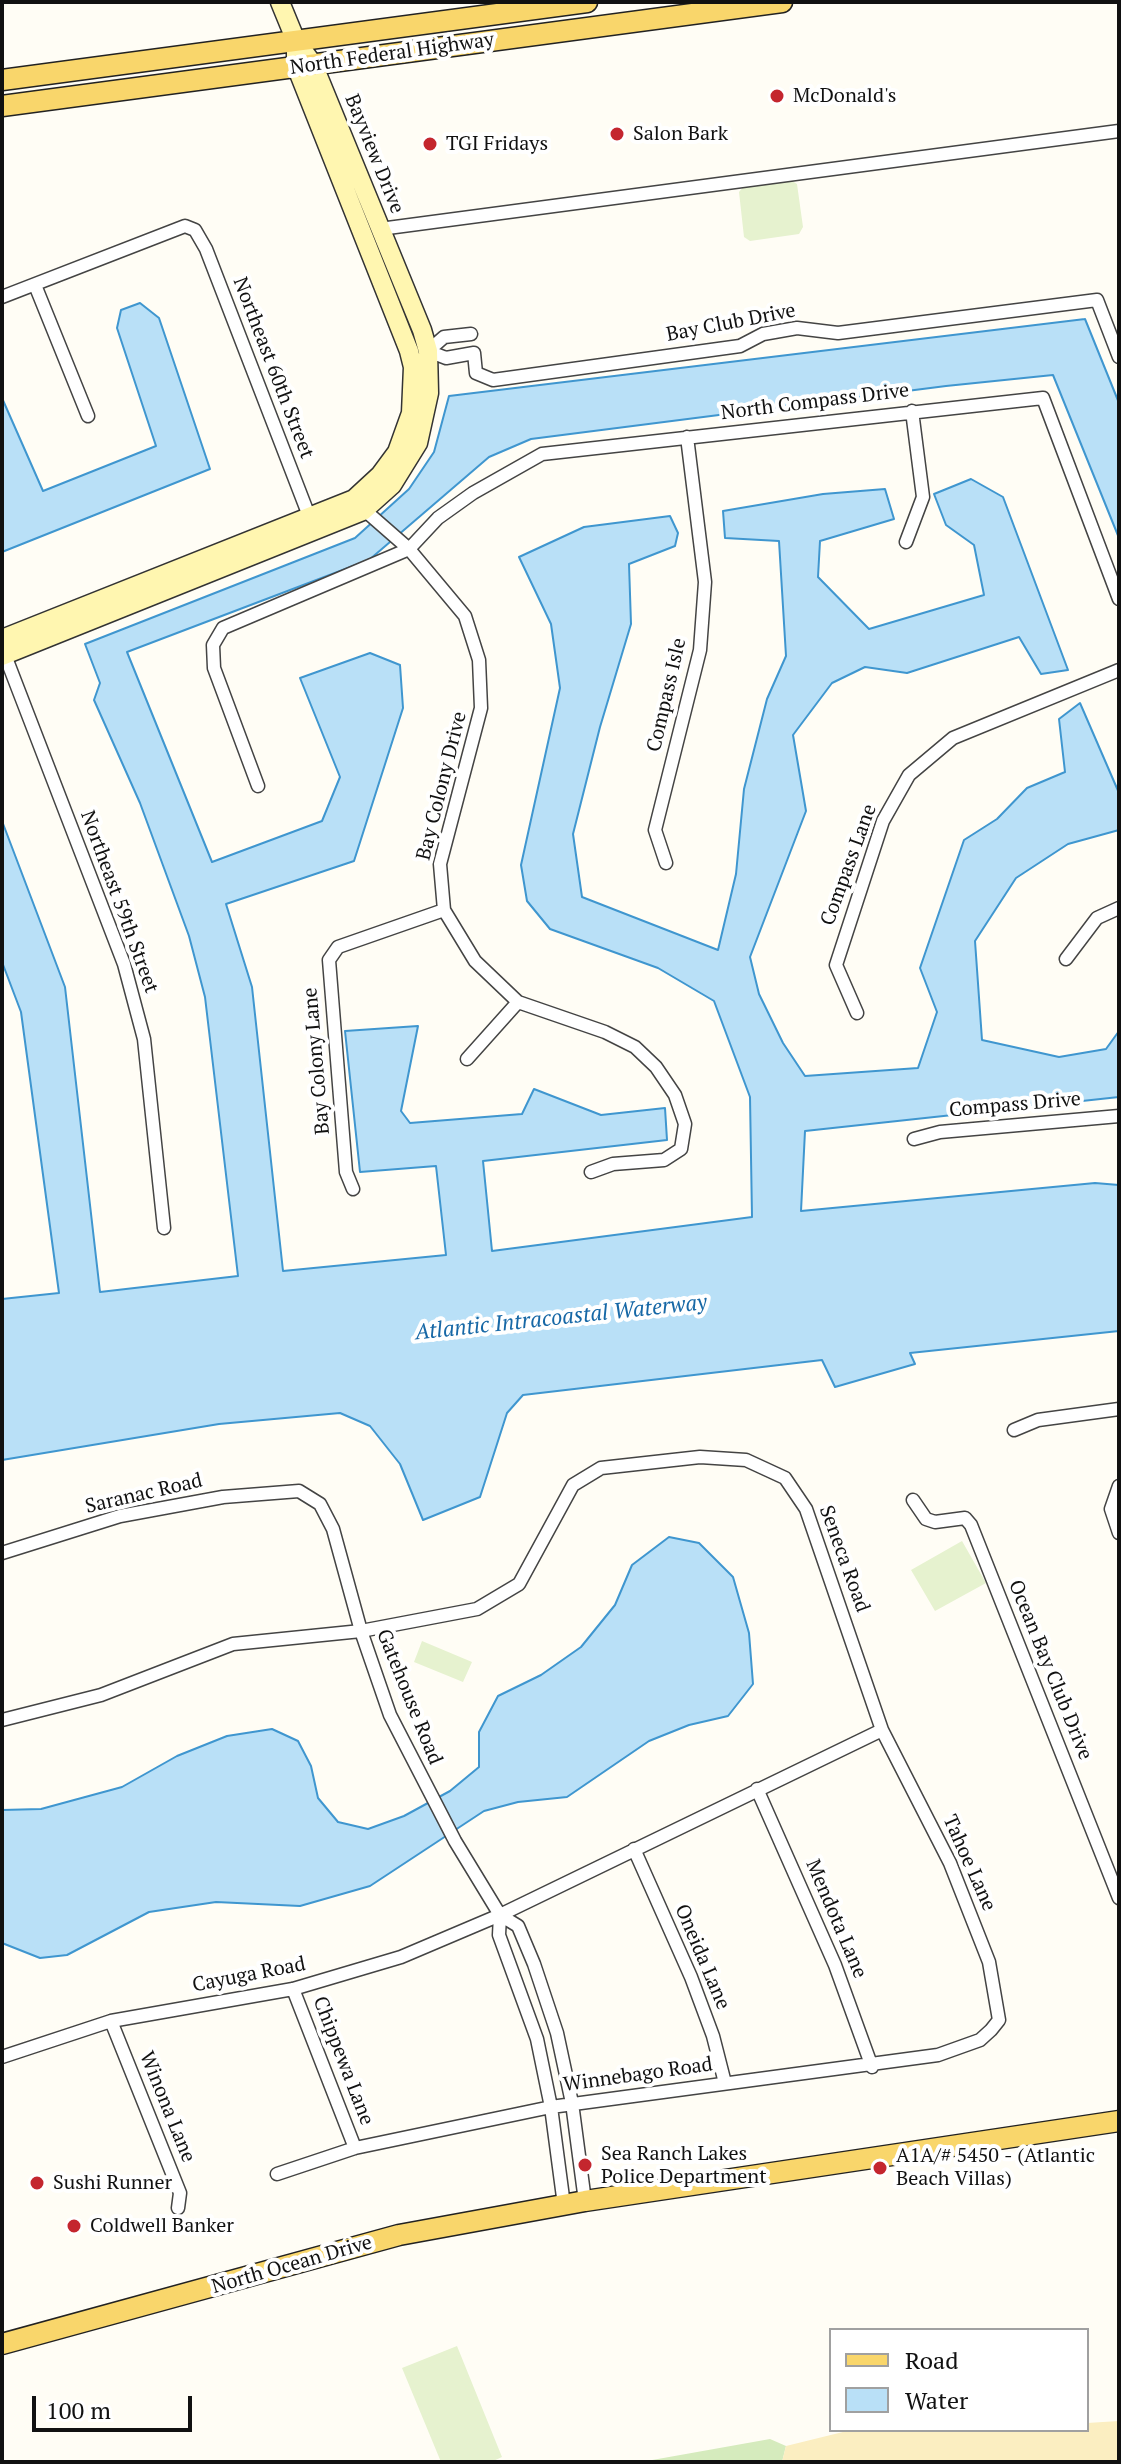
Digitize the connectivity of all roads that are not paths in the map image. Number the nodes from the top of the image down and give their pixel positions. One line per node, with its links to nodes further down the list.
1 (280, 2): 6 (street, Bayview Drive)
2 (782, 2): 4 (main road, North Federal Highway)
3 (579, 3): 5 (main road); 6 (main road, North Federal Highway)
4 (755, 4): 5 (main road, North Federal Highway)
5 (545, 33): 7 (main road, North Federal Highway)
6 (296, 41): 7 (street, Bayview Drive); 8 (main road, North Federal Highway)
7 (305, 65): 9 (main road, North Federal Highway); 11 (street, Bayview Drive); 15 (street, Bayview Drive)
8 (2, 80)
9 (2, 106)
10 (1119, 131): 11 (street)
11 (380, 229): 15 (street, Bayview Drive)
12 (35, 285): 13 (street); 18 (street); 21 (street, Northeast 60th Street)
13 (2, 297)
14 (471, 334): 15 (street)
15 (419, 351): 16 (street, Bay Club Drive); 20 (street, Bayview Drive)
16 (1119, 357)
17 (912, 411): 19 (street, North Compass Drive); 22 (street); 24 (street, North Compass Drive)
18 (88, 416)
19 (687, 437): 23 (street, North Compass Drive); 28 (street, Compass Isle)
20 (363, 509): 21 (street, Bayview Drive); 23 (street, Bay Colony Drive)
21 (312, 524): 25 (street, Bayview Drive)
22 (906, 542)
23 (409, 549): 27 (street); 30 (street, Bay Colony Drive)
24 (1119, 599)
25 (3, 649): 39 (street, Northeast 59th Street)
26 (1119, 670): 33 (street, Compass Lane)
27 (258, 786)
28 (666, 863)
29 (1119, 908): 31 (street)
30 (444, 910): 32 (street, Bay Colony Drive); 38 (street, Bay Colony Lane)
31 (1066, 959)
32 (518, 1002): 34 (street); 37 (street, Bay Colony Drive)
33 (857, 1013)
34 (467, 1059)
35 (1119, 1116): 36 (street, Compass Drive)
36 (914, 1139)
37 (591, 1172)
38 (353, 1189)
39 (164, 1228)
40 (1119, 1409): 41 (street)
41 (1014, 1430)
42 (1119, 1486): 45 (street)
43 (299, 1491): 46 (street, Saranac Road); 47 (street, Gatehouse Road)
44 (913, 1500): 52 (street, Ocean Bay Club Drive)
45 (1119, 1533)
46 (2, 1553)
47 (361, 1631): 48 (street); 49 (street, Seneca Road); 53 (street, Gatehouse Road)
48 (2, 1720)
49 (882, 1730): 50 (street); 55 (street, Tahoe Lane)
50 (757, 1789): 51 (street); 58 (street, Mendota Lane)
51 (634, 1849): 53 (street); 59 (street, Oneida Lane)
52 (1119, 1898)
53 (500, 1915): 54 (street, Cayuga Road); 60 (street, Gatehouse Road); 61 (street, Gatehouse Road)
54 (293, 1989): 56 (street, Cayuga Road); 63 (street, Chippewa Lane)
55 (999, 2020): 58 (street, Winnebago Road)
56 (111, 2021): 57 (street, Cayuga Road); 67 (street, Winona Lane)
57 (2, 2057)
58 (872, 2067): 59 (street, Winnebago Road)
59 (725, 2083): 60 (street, Winnebago Road)
60 (572, 2103): 61 (street, Winnebago Road); 65 (street, Gatehouse Road)
61 (551, 2107): 63 (street, Winnebago Road); 66 (street, Gatehouse Road)
62 (1119, 2121): 65 (main road, North Ocean Drive)
63 (355, 2148): 64 (street, Winnebago Road)
64 (277, 2174)
65 (585, 2201): 66 (main road, North Ocean Drive)
66 (564, 2205): 68 (main road, North Ocean Drive)
67 (178, 2208)
68 (2, 2344)

